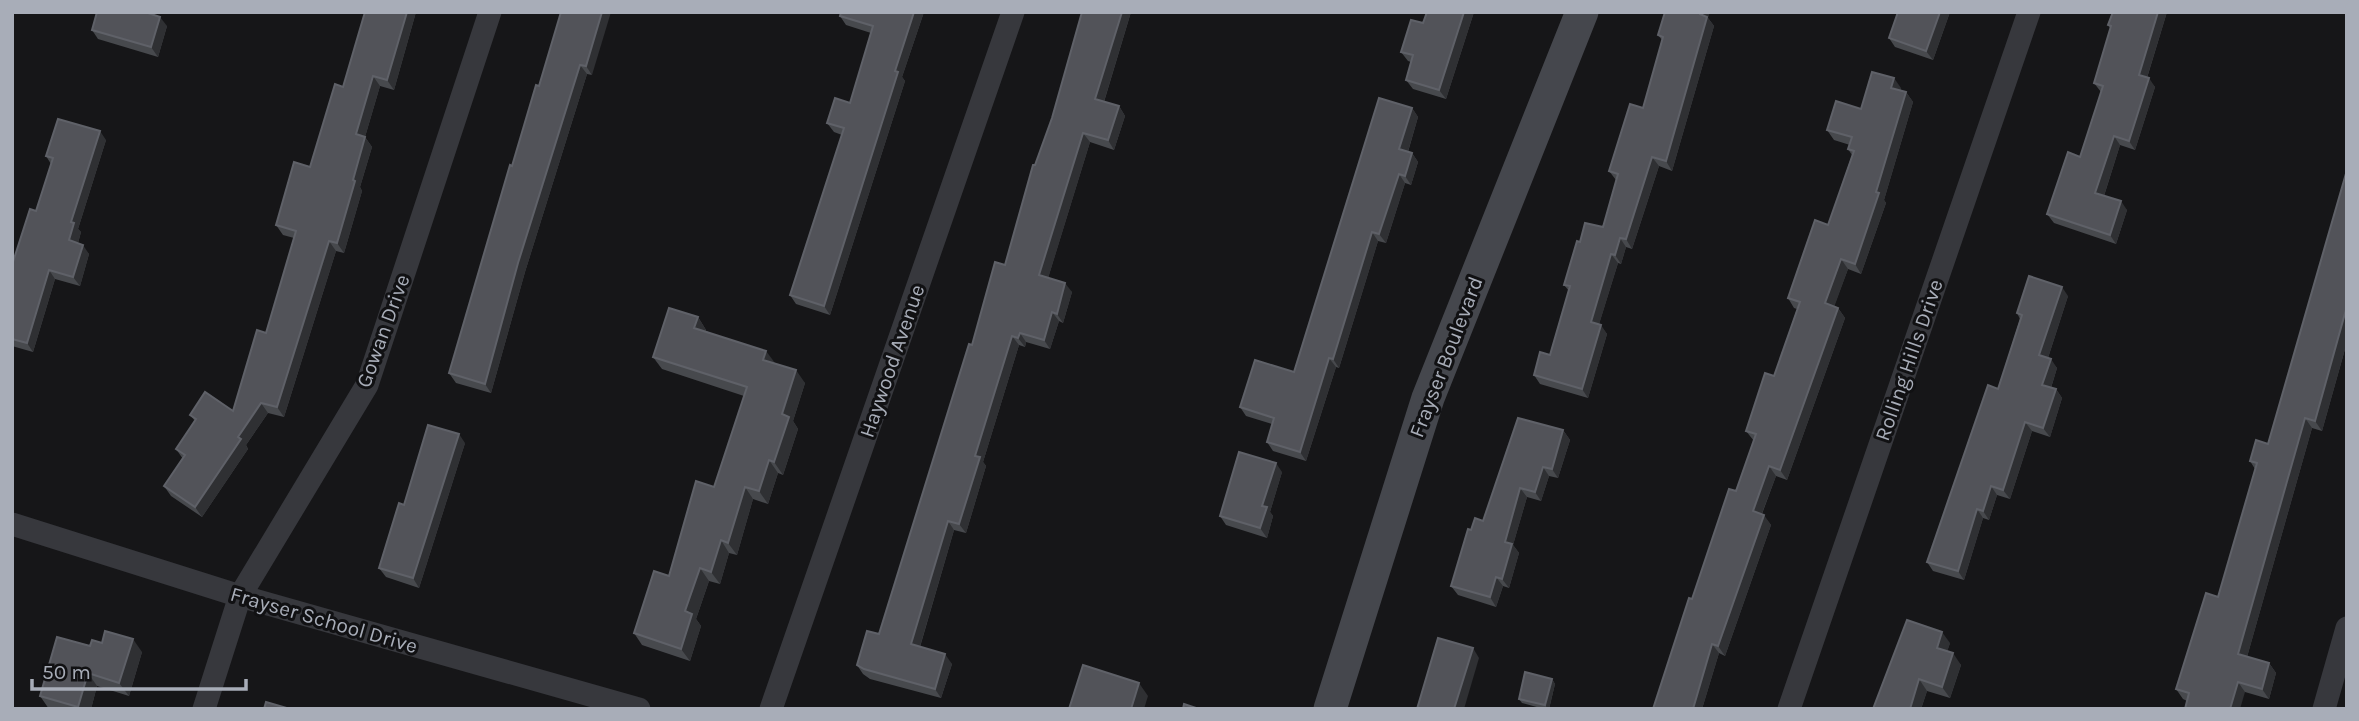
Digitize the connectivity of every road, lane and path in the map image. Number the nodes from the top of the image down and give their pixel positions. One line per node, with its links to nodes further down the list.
1 (490, 12): 6 (street, Gowan Drive)
2 (1013, 12): 10 (street, Haywood Avenue)
3 (1582, 12): 11 (main road, Frayser Boulevard)
4 (2029, 12): 12 (street, Rolling Hills Drive)
5 (12, 524): 6 (street, Frayser School Drive)
6 (240, 596): 8 (street, Gowan Drive); 9 (street, Frayser School Drive)
7 (2347, 628): 13 (street)
8 (204, 709)
9 (639, 709)
10 (771, 709)
11 (1330, 709)
12 (1789, 709)
13 (2323, 709)

